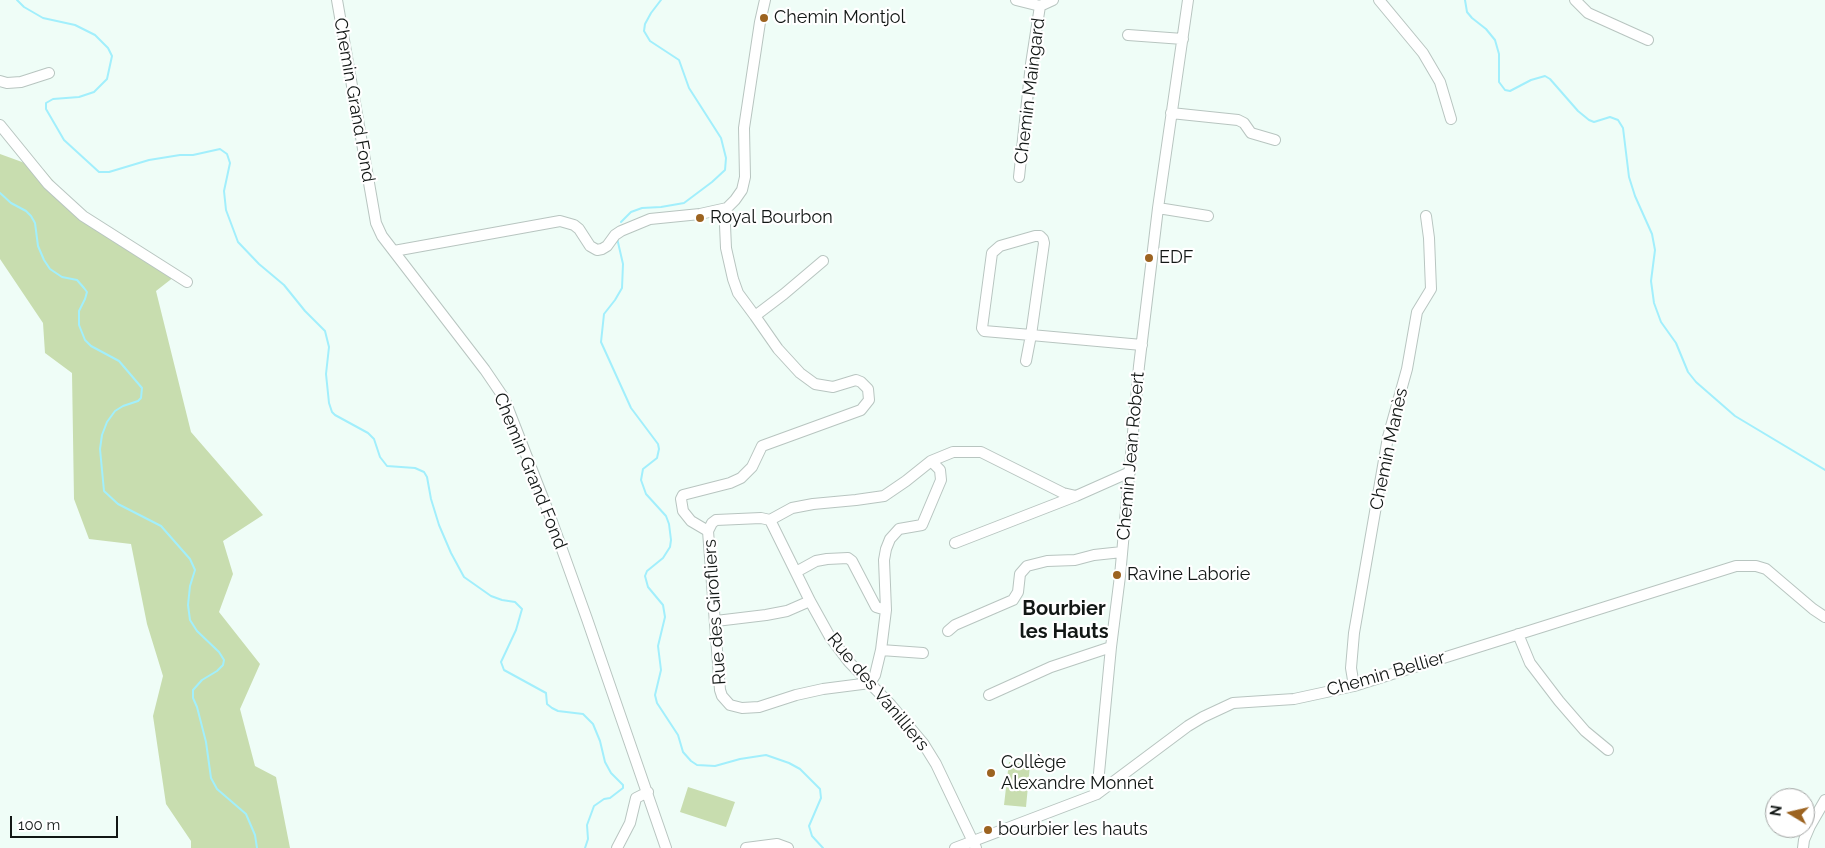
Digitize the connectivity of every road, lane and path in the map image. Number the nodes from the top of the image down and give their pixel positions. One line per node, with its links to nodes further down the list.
1 (337, 0): 23 (street, Chemin Grand Fond)
2 (765, 0): 19 (street)
3 (1016, 0): 8 (street)
4 (1053, 0): 8 (street)
5 (1188, 0): 10 (street, Chemin Jean Robert)
6 (1379, 0): 15 (street)
7 (1575, 0): 11 (street)
8 (1040, 6): 18 (street, Chemin Maingard)
9 (1128, 35): 10 (street)
10 (1183, 39): 14 (street, Chemin Jean Robert)
11 (1648, 40)
12 (49, 73): 13 (street)
13 (0, 81)
14 (1171, 113): 17 (street); 20 (street, Chemin Jean Robert)
15 (1451, 119)
16 (0, 125): 25 (street)
17 (1275, 140)
18 (1019, 177)
19 (727, 208): 23 (street); 26 (street)
20 (1158, 208): 21 (street); 28 (street, Chemin Jean Robert)
21 (1208, 216)
22 (1426, 216): 48 (street, Chemin Manès)
23 (394, 251): 51 (street, Chemin Grand Fond)
24 (823, 261): 26 (street)
25 (188, 282)
26 (755, 316): 34 (street)
27 (1031, 335): 27 (street); 28 (street); 29 (street)
28 (1142, 345): 31 (street, Chemin Jean Robert)
29 (1026, 361)
30 (931, 461): 32 (street); 33 (street); 39 (street)
31 (1130, 472): 32 (street); 36 (street, Chemin Jean Robert)
32 (1076, 496): 35 (street)
33 (770, 520): 34 (street, Rue des Girofliers); 37 (street, Rue des Vanilliers)
34 (708, 531): 41 (street, Rue des Girofliers)
35 (955, 543)
36 (1122, 552): 42 (street); 44 (street, Chemin Jean Robert)
37 (796, 572): 38 (street, Rue des Vanilliers); 39 (street)
38 (810, 600): 41 (street); 47 (street, Rue des Vanilliers)
39 (886, 610): 45 (street)
40 (1825, 616): 43 (street, Chemin Bellier)
41 (716, 621): 47 (street, Rue des Girofliers)
42 (948, 631)
43 (1518, 634): 48 (street, Chemin Bellier); 50 (street)
44 (1111, 647): 49 (street); 52 (street, Chemin Jean Robert)
45 (881, 650): 46 (street); 47 (street)
46 (922, 653)
47 (870, 683): 54 (street, Rue des Vanilliers)
48 (1354, 686): 52 (street, Chemin Bellier)
49 (989, 696)
50 (1608, 750)
51 (648, 792): 55 (street); 56 (street, Chemin Grand Fond)
52 (1097, 794): 54 (street, Chemin Bellier)
53 (1825, 800): 60 (street)
54 (974, 844): 59 (street, Chemin Bellier)
55 (617, 848)
56 (666, 848)
57 (746, 848): 58 (street)
58 (788, 848)
59 (955, 848)
60 (1803, 848)

